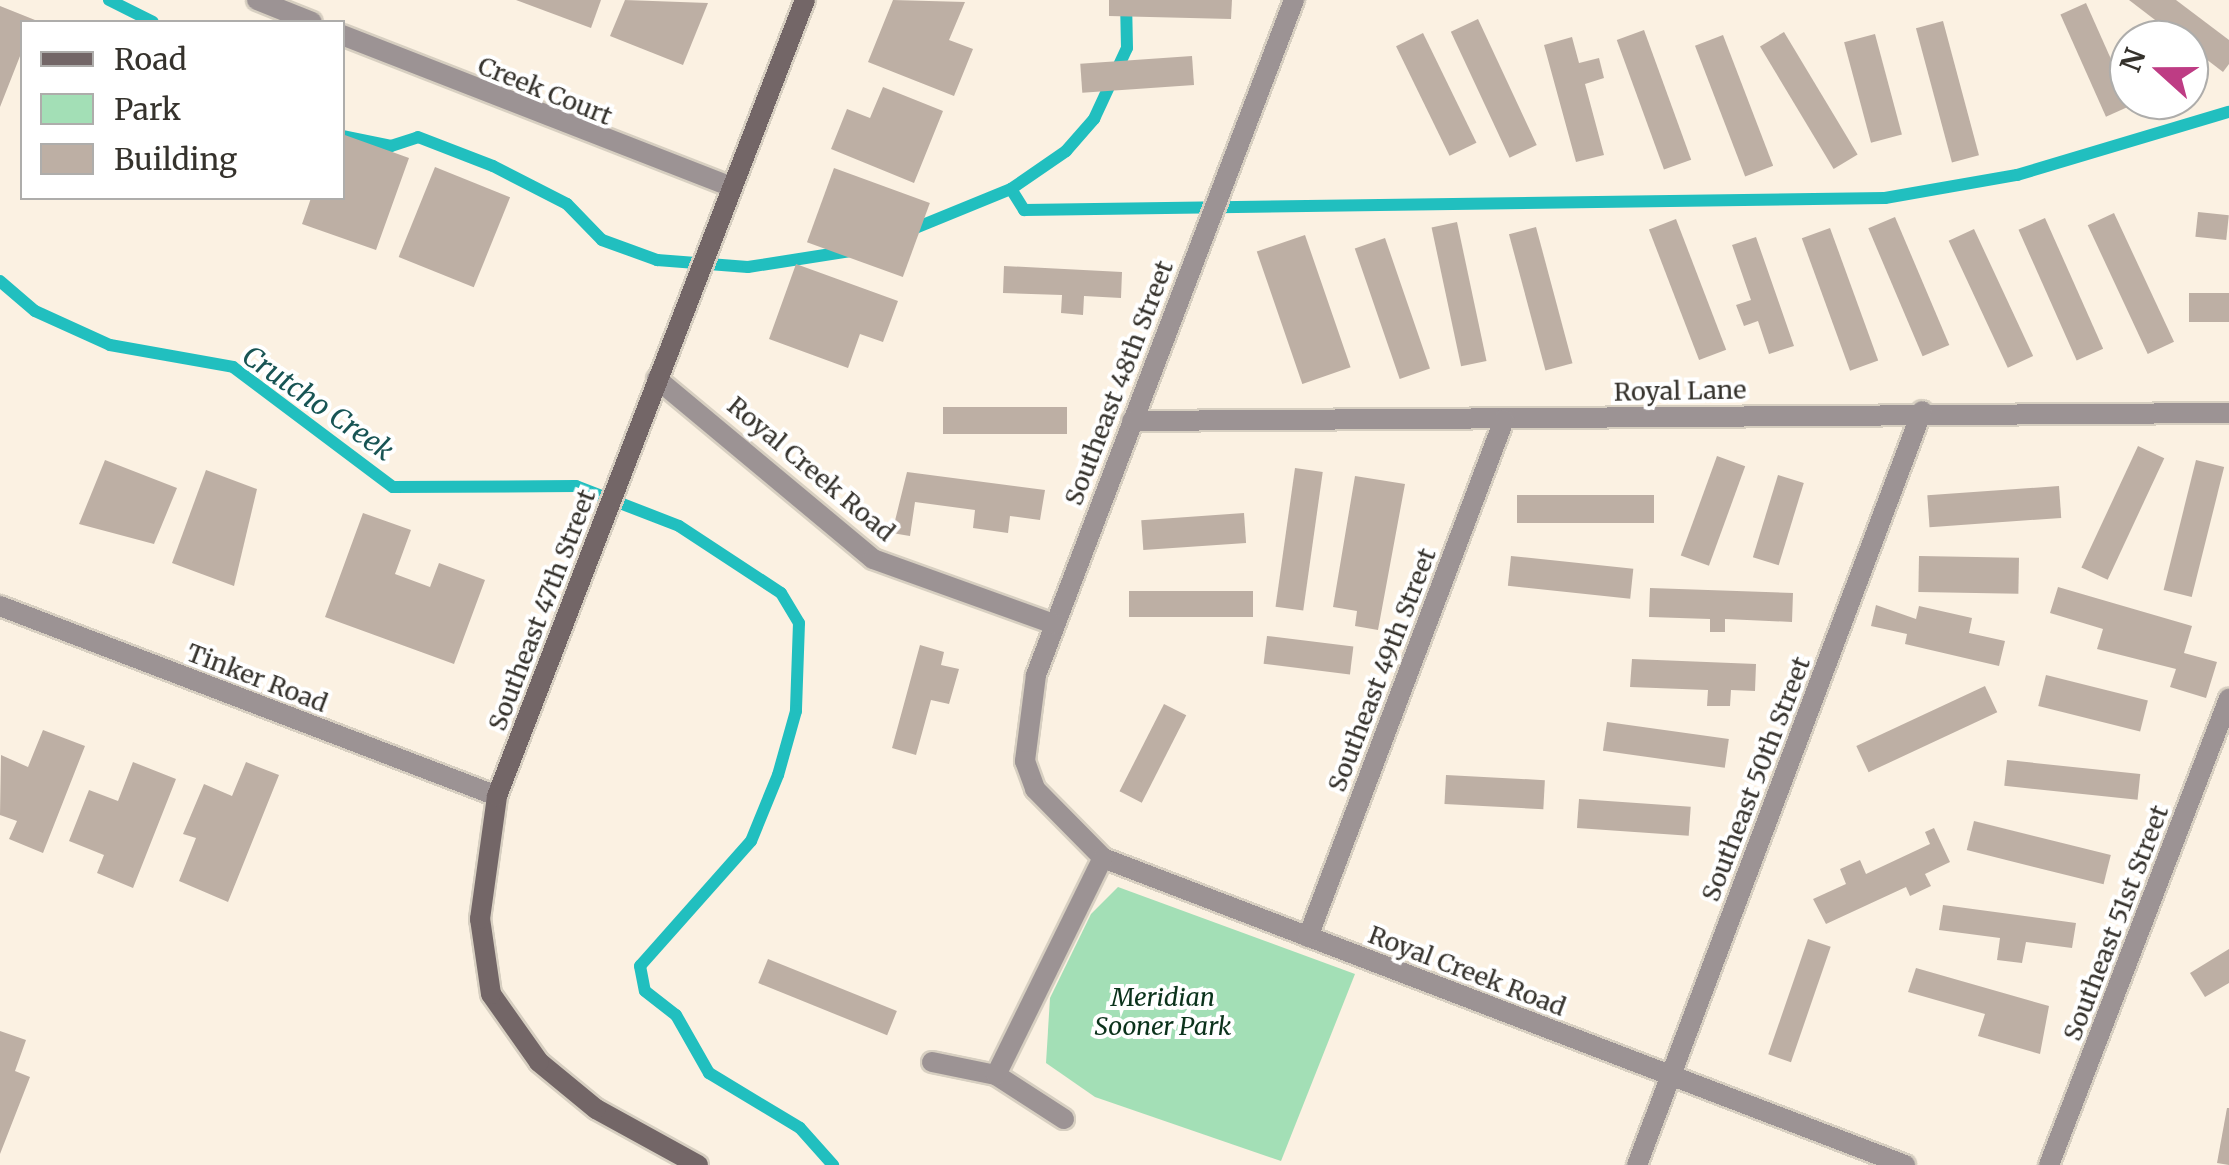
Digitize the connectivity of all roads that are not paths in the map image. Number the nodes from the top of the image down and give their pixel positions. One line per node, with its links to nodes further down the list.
1 (256, 0): 4 (street)
2 (805, 0): 6 (street, Southeast 47th Street)
3 (1294, 0): 11 (street, Southeast 48th Street)
4 (307, 20)
5 (345, 36): 6 (street, Creek Court)
6 (731, 186): 7 (street, Southeast 47th Street)
7 (656, 378): 13 (street, Royal Creek Road); 16 (street, Southeast 47th Street)
8 (1922, 411): 9 (street, Royal Lane); 10 (street, Royal Lane); 21 (street, Southeast 50th Street)
9 (2229, 413)
10 (1504, 420): 11 (street, Royal Lane); 18 (street, Southeast 49th Street)
11 (1132, 421): 13 (street, Southeast 48th Street)
12 (0, 606): 16 (street, Tinker Road)
13 (1054, 624): 15 (street, Southeast 48th Street)
14 (2229, 699): 26 (street, Southeast 51st Street)
15 (1035, 789): 17 (street, Royal Creek Road)
16 (497, 796): 23 (street, Southeast 47th Street)
17 (1103, 858): 18 (street, Royal Creek Road); 20 (street)
18 (1308, 937): 21 (street, Royal Creek Road)
19 (932, 1062): 20 (street)
20 (996, 1075): 22 (street)
21 (1670, 1076): 24 (street, Southeast 50th Street); 25 (street, Royal Creek Road)
22 (1064, 1119)
23 (698, 1165)
24 (1637, 1165)
25 (1904, 1165)
26 (2049, 1165)

